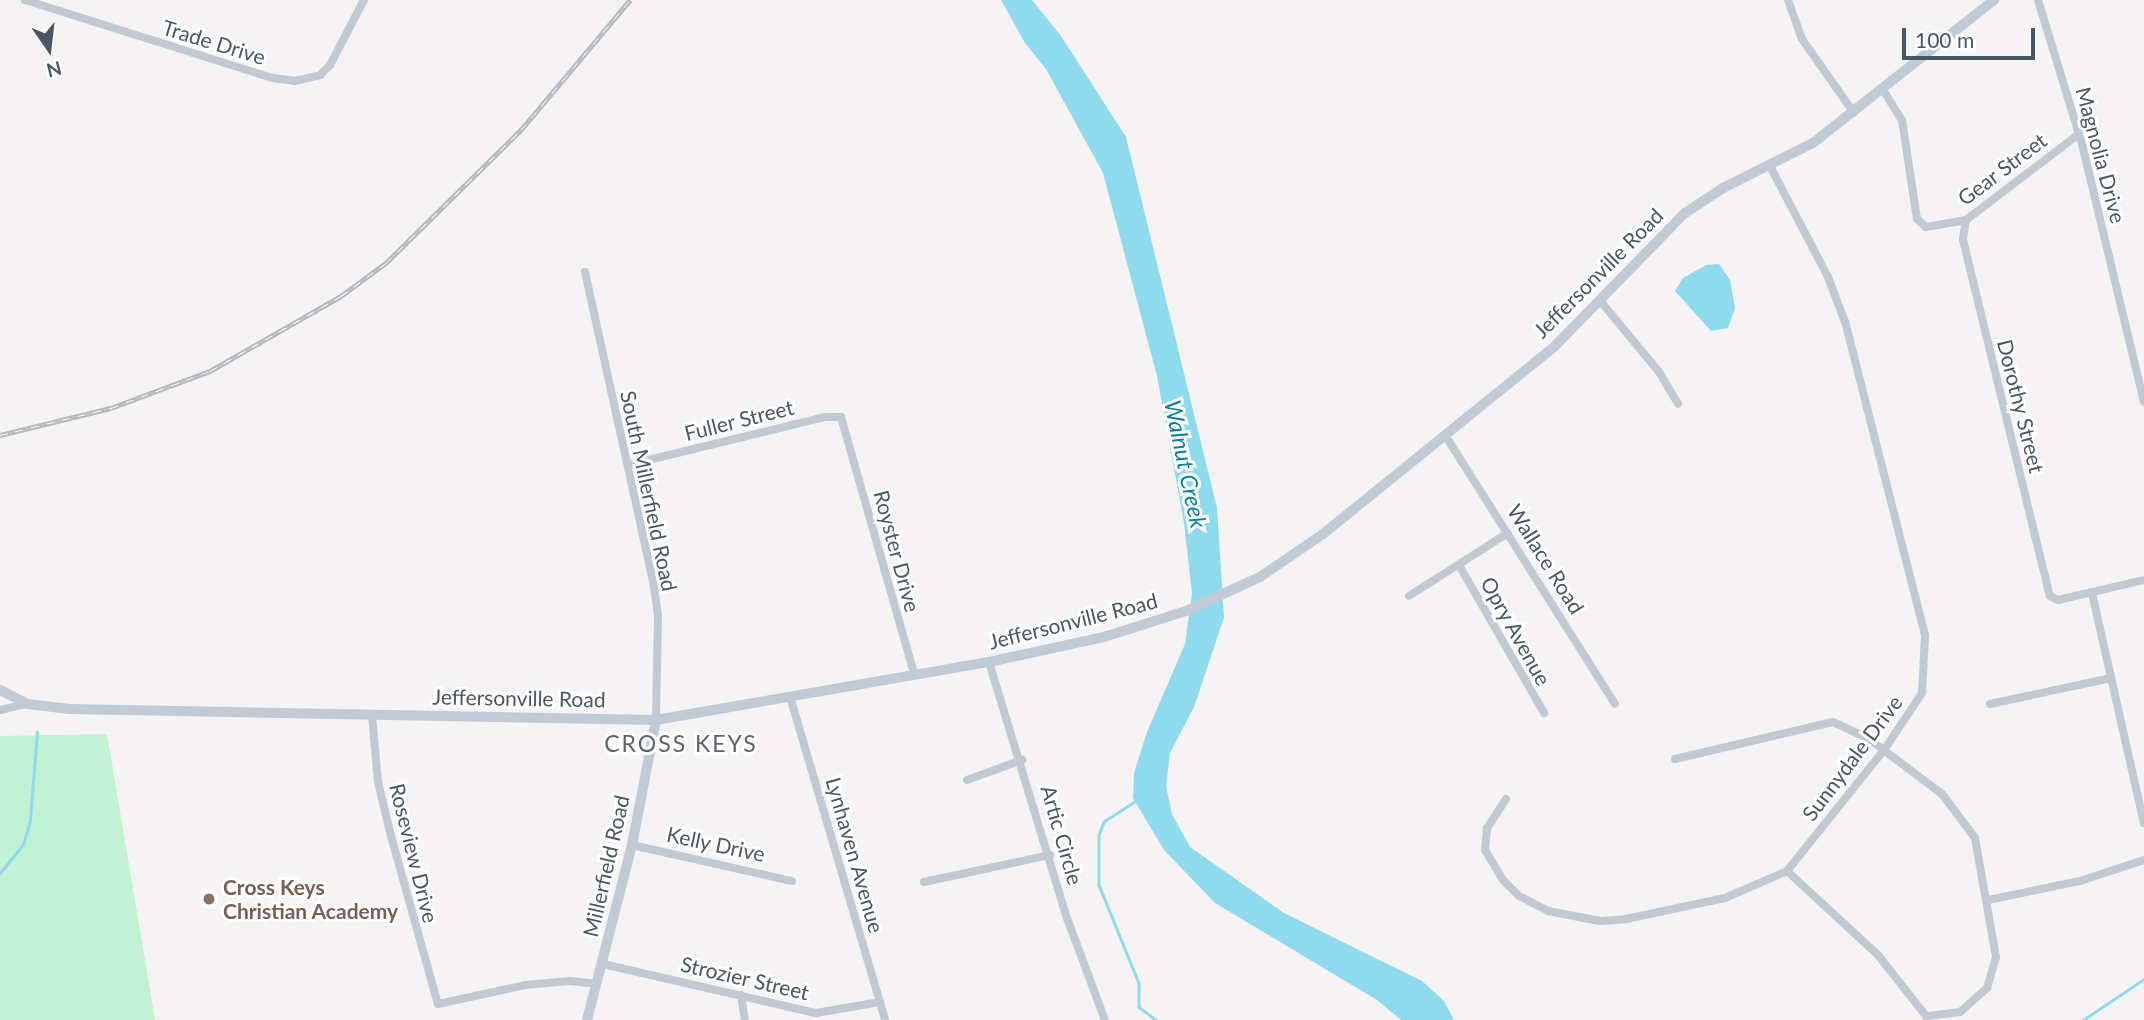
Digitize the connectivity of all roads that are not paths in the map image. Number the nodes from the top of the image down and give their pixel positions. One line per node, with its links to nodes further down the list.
1 (25, 0): 2 (street, Trade Drive)
2 (365, 0)
3 (1788, 0): 7 (street)
4 (1994, 0): 6 (street, Jeffersonville Road)
5 (2038, 0): 8 (street, Magnolia Drive)
6 (1883, 90): 7 (street, Jeffersonville Road); 10 (street, Gear Street)
7 (1854, 113): 9 (street, Jeffersonville Road)
8 (2079, 134): 10 (street, Gear Street); 14 (street, Magnolia Drive)
9 (1770, 166): 12 (street, Jeffersonville Road); 37 (street, Sunnydale Drive)
10 (1966, 220): 23 (street, Dorothy Street)
11 (585, 272): 19 (street, South Millerfield Road)
12 (1602, 303): 16 (street); 18 (street, Jeffersonville Road)
13 (2144, 350): 14 (street)
14 (2133, 355): 15 (street, Magnolia Drive)
15 (2144, 402)
16 (1678, 404)
17 (848, 434): 19 (street, Fuller Street); 26 (street, Royster Drive)
18 (1445, 435): 20 (street, Wallace Road); 25 (street, Jeffersonville Road)
19 (628, 465): 36 (street, South Millerfield Road)
20 (1508, 533): 21 (street); 31 (street, Wallace Road)
21 (1459, 565): 24 (street); 34 (street, Opry Avenue)
22 (2144, 580): 23 (street)
23 (2092, 593): 27 (street)
24 (1409, 596)
25 (989, 662): 26 (street, Jeffersonville Road); 39 (street, Artic Circle)
26 (915, 676): 29 (street, Jeffersonville Road)
27 (2111, 678): 32 (street); 42 (street)
28 (0, 690): 30 (street, Jeffersonville Road)
29 (791, 700): 36 (street, Jeffersonville Road); 53 (street, Lynhaven Avenue)
30 (27, 704): 33 (street); 35 (street, Jeffersonville Road)
31 (1615, 704)
32 (1990, 704)
33 (0, 710)
34 (1544, 713)
35 (372, 715): 36 (street, Jeffersonville Road); 51 (street, Roseview Drive)
36 (656, 720): 43 (street, Millerfield Road)
37 (1884, 750): 38 (street); 46 (street, Sunnydale Drive); 49 (street)
38 (1675, 759)
39 (1022, 760): 40 (street); 44 (street, Artic Circle)
40 (967, 780)
41 (1506, 799): 46 (street, Sunnydale Drive)
42 (2144, 823)
43 (632, 845): 47 (street, Kelly Drive); 50 (street, Millerfield Road)
44 (1050, 855): 48 (street); 54 (street, Artic Circle)
45 (2144, 860): 49 (street)
46 (1787, 872): 49 (street)
47 (792, 881)
48 (924, 882)
49 (1989, 900)
50 (603, 964): 51 (street, Millerfield Road); 52 (street, Strozier Street)
51 (597, 984): 55 (street, Millerfield Road)
52 (741, 995): 53 (street, Strozier Street); 56 (street)
53 (880, 1002): 57 (street, Lynhaven Avenue)
54 (1105, 1019)
55 (587, 1020)
56 (745, 1020)
57 (885, 1020)

